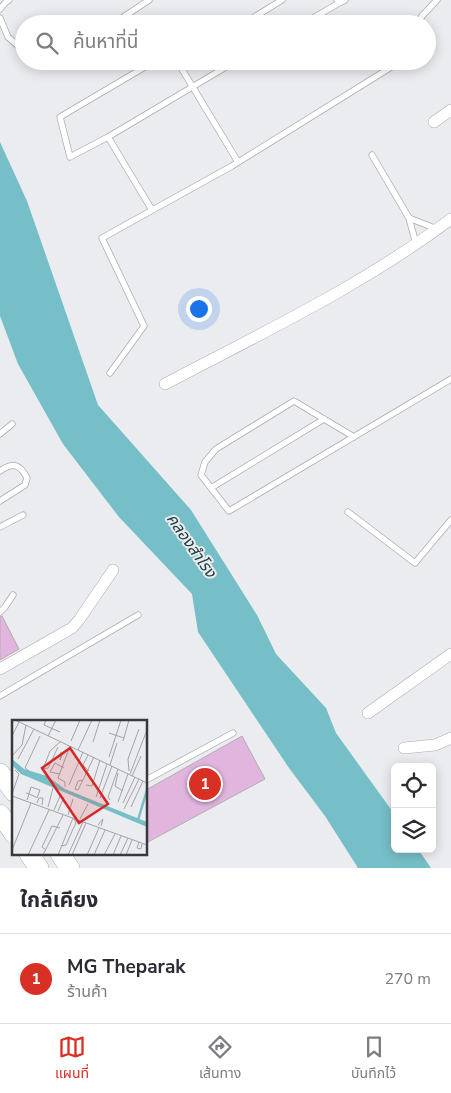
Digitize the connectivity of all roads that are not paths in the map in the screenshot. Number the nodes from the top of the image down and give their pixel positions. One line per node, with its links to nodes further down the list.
1 (9, 0): 6 (lane)
2 (149, 0): 7 (lane)
3 (282, 0): 8 (lane)
4 (437, 0): 10 (lane)
5 (340, 1): 9 (lane)
6 (0, 9)
7 (126, 15)
8 (258, 15)
9 (317, 15)
10 (423, 15)
11 (0, 18): 12 (lane)
12 (15, 44)
13 (140, 70): 20 (lane)
14 (183, 70): 17 (lane)
15 (221, 70): 17 (lane)
16 (386, 70): 22 (lane)
17 (194, 87): 20 (lane); 22 (lane)
18 (451, 110): 19 (street)
19 (434, 122)
20 (108, 137): 23 (lane)
21 (372, 155): 24 (lane)
22 (238, 162): 23 (lane)
23 (152, 210): 28 (lane)
24 (409, 218): 26 (lane); 27 (lane)
25 (451, 219): 26 (street)
26 (438, 229): 27 (street)
27 (416, 244): 30 (street)
28 (110, 372)
29 (451, 379): 34 (lane)
30 (165, 384)
31 (324, 419): 34 (lane); 36 (lane); 36 (lane)
32 (12, 424): 33 (lane)
33 (0, 434)
34 (354, 437): 36 (lane)
35 (0, 471): 37 (lane)
36 (211, 488)
37 (0, 501)
38 (348, 512): 40 (lane)
39 (23, 515): 41 (lane)
40 (451, 520)
41 (0, 527)
42 (113, 570): 47 (street)
43 (13, 595): 44 (lane)
44 (0, 612)
45 (138, 615): 48 (lane)
46 (451, 654): 49 (street)
47 (0, 669)
48 (0, 696)
49 (368, 714)
50 (233, 733): 54 (lane)
51 (451, 738): 52 (street)
52 (404, 748)
53 (0, 773): 55 (main road)
54 (148, 779)
55 (12, 789)
56 (0, 814): 57 (main road)
57 (12, 831)
58 (30, 856): 60 (main road)
59 (61, 856): 61 (main road)
60 (38, 868)
61 (70, 868)

